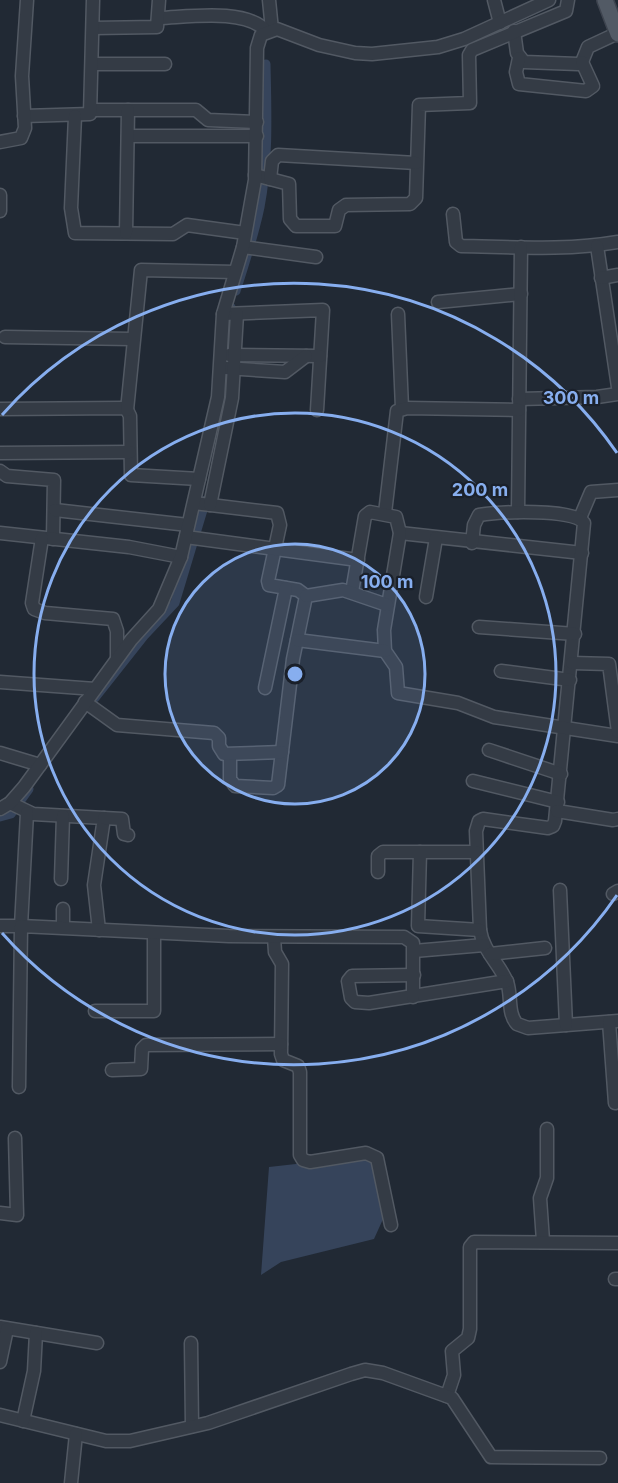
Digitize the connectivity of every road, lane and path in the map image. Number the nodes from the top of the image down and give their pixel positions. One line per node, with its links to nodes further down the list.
1 (27, 0): 22 (street)
2 (93, 0): 12 (street)
3 (159, 0): 10 (street)
4 (269, 0): 13 (street)
5 (494, 0): 11 (street)
6 (549, 0): 9 (street)
7 (568, 0): 14 (street)
8 (605, 0): 15 (main road)
9 (529, 4): 11 (street)
10 (160, 18): 12 (street); 13 (street)
11 (500, 23): 13 (street)
12 (93, 28): 18 (street)
13 (269, 30): 24 (street)
14 (514, 32): 16 (street); 28 (street)
15 (618, 34): 17 (street)
16 (519, 58): 17 (street); 17 (street)
17 (582, 62)
18 (92, 64): 19 (street); 20 (street)
19 (165, 64)
20 (92, 110): 21 (street); 23 (street)
21 (128, 110): 24 (street); 25 (street)
22 (24, 116): 23 (street); 27 (street)
23 (75, 116): 34 (street)
24 (257, 122): 26 (street)
25 (128, 136): 26 (street); 34 (street)
26 (257, 136): 29 (street)
27 (0, 142)
28 (416, 163): 30 (street); 30 (street)
29 (255, 175): 30 (street); 35 (street)
30 (270, 179)
31 (0, 195): 32 (street)
32 (0, 211)
33 (453, 214): 39 (street)
34 (126, 233): 35 (street)
35 (245, 233): 38 (street)
36 (618, 242): 37 (street)
37 (597, 246): 39 (street); 43 (street)
38 (243, 247): 40 (street); 41 (street)
39 (521, 247): 44 (street)
40 (316, 257)
41 (235, 273): 47 (street); 51 (street)
42 (618, 275): 43 (street)
43 (601, 278): 46 (street)
44 (520, 294): 45 (street); 57 (street)
45 (438, 302)
46 (612, 311): 55 (street)
47 (223, 314): 48 (street); 54 (street)
48 (237, 314): 53 (street); 54 (street)
49 (398, 314): 58 (street)
50 (5, 338): 51 (street)
51 (132, 339): 60 (street)
52 (306, 356): 53 (street); 54 (street); 54 (street)
53 (320, 356): 61 (street)
54 (228, 362): 65 (street); 67 (street)
55 (618, 387)
56 (618, 394): 57 (street)
57 (519, 405): 58 (street); 69 (street)
58 (402, 408): 70 (street)
59 (0, 409): 60 (street)
60 (127, 410): 63 (street)
61 (317, 410)
62 (0, 453): 63 (street)
63 (130, 453): 65 (street)
64 (0, 471): 68 (street)
65 (199, 479): 67 (street)
66 (618, 490): 71 (street)
67 (202, 504): 73 (street); 78 (street)
68 (55, 510): 73 (street); 75 (street)
69 (518, 512): 71 (street); 77 (street)
70 (385, 513): 74 (street); 81 (street)
71 (580, 518): 79 (street)
72 (0, 533): 75 (street)
73 (191, 534): 78 (street); 80 (street)
74 (400, 534): 76 (street); 86 (street)
75 (47, 538): 80 (street); 91 (street)
76 (436, 538): 77 (street); 85 (street)
77 (472, 543): 79 (street)
78 (275, 548): 81 (street); 82 (street)
79 (582, 553): 88 (street)
80 (181, 557): 91 (street)
81 (357, 560): 83 (street)
82 (286, 588): 84 (street); 96 (street)
83 (352, 592): 84 (street); 86 (street)
84 (306, 596): 89 (street)
85 (426, 597)
86 (387, 605): 90 (street)
87 (479, 627): 88 (street)
88 (575, 634): 92 (street)
89 (297, 640): 90 (street); 102 (street)
90 (385, 651): 99 (street)
91 (117, 658): 97 (street)
92 (572, 663): 94 (street); 100 (street)
93 (501, 671): 94 (street)
94 (570, 680): 99 (street)
95 (0, 682): 97 (street)
96 (265, 688)
97 (95, 689): 98 (street)
98 (89, 705): 104 (street); 105 (street)
99 (566, 730): 100 (street); 106 (street)
100 (618, 734)
101 (489, 750): 106 (street)
102 (282, 752): 104 (street); 104 (street)
103 (0, 753): 105 (street)
104 (230, 755)
105 (40, 765): 109 (street)
106 (561, 774): 108 (street)
107 (473, 782): 108 (street)
108 (557, 806): 112 (street); 115 (street)
109 (12, 808): 110 (street); 121 (street)
110 (63, 816): 111 (street); 117 (street)
111 (104, 818): 113 (street); 123 (street)
112 (618, 819)
113 (128, 835)
114 (420, 852): 115 (street); 116 (street); 124 (street)
115 (476, 852): 124 (street)
116 (378, 872)
117 (61, 879)
118 (560, 890): 135 (street)
119 (63, 909): 122 (street)
120 (0, 926): 121 (street)
121 (21, 926): 122 (street); 138 (street)
122 (63, 927): 123 (street)
123 (99, 930): 125 (street)
124 (480, 930): 128 (street)
125 (154, 933): 126 (street); 133 (street)
126 (274, 937): 129 (street); 136 (street)
127 (545, 948): 128 (street)
128 (487, 950): 129 (street); 131 (street)
129 (414, 951): 130 (street)
130 (414, 975): 132 (street); 132 (street)
131 (507, 981): 132 (street); 135 (street)
132 (413, 997)
133 (95, 1011)
134 (614, 1021): 135 (street); 139 (street)
135 (566, 1025)
136 (281, 1044): 137 (street); 143 (street)
137 (112, 1070)
138 (19, 1087)
139 (615, 1103)
140 (547, 1129): 144 (street)
141 (15, 1138): 142 (street)
142 (0, 1213)
143 (391, 1226)
144 (543, 1241): 145 (street); 151 (street)
145 (618, 1243)
146 (4, 1328): 147 (street); 150 (street)
147 (36, 1333): 148 (street); 153 (street)
148 (98, 1343)
149 (191, 1343): 154 (street)
150 (0, 1362)
151 (447, 1396): 154 (street); 156 (street)
152 (0, 1415): 153 (street)
153 (23, 1422): 155 (street)
154 (192, 1426): 155 (street)
155 (76, 1434): 157 (street)
156 (600, 1458)
157 (71, 1483)

